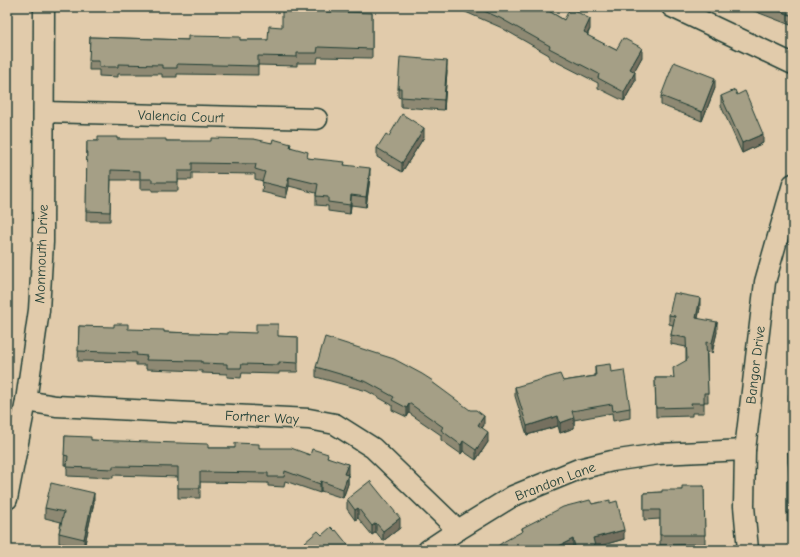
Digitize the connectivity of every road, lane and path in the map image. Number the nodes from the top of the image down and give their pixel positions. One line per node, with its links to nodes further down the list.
1 (44, 7): 4 (street, Monmouth Drive)
2 (672, 7): 3 (street)
3 (793, 64)
4 (44, 112): 5 (street, Valencia Court); 7 (street, Monmouth Drive)
5 (317, 119)
6 (793, 184): 8 (street, Bangor Drive)
7 (26, 401): 9 (street, Monmouth Drive); 10 (street, Fortner Way)
8 (745, 450): 10 (street, Brandon Lane); 12 (street, Bangor Drive)
9 (7, 498)
10 (458, 530): 11 (street, Brandon Lane)
11 (428, 550)
12 (748, 550)

